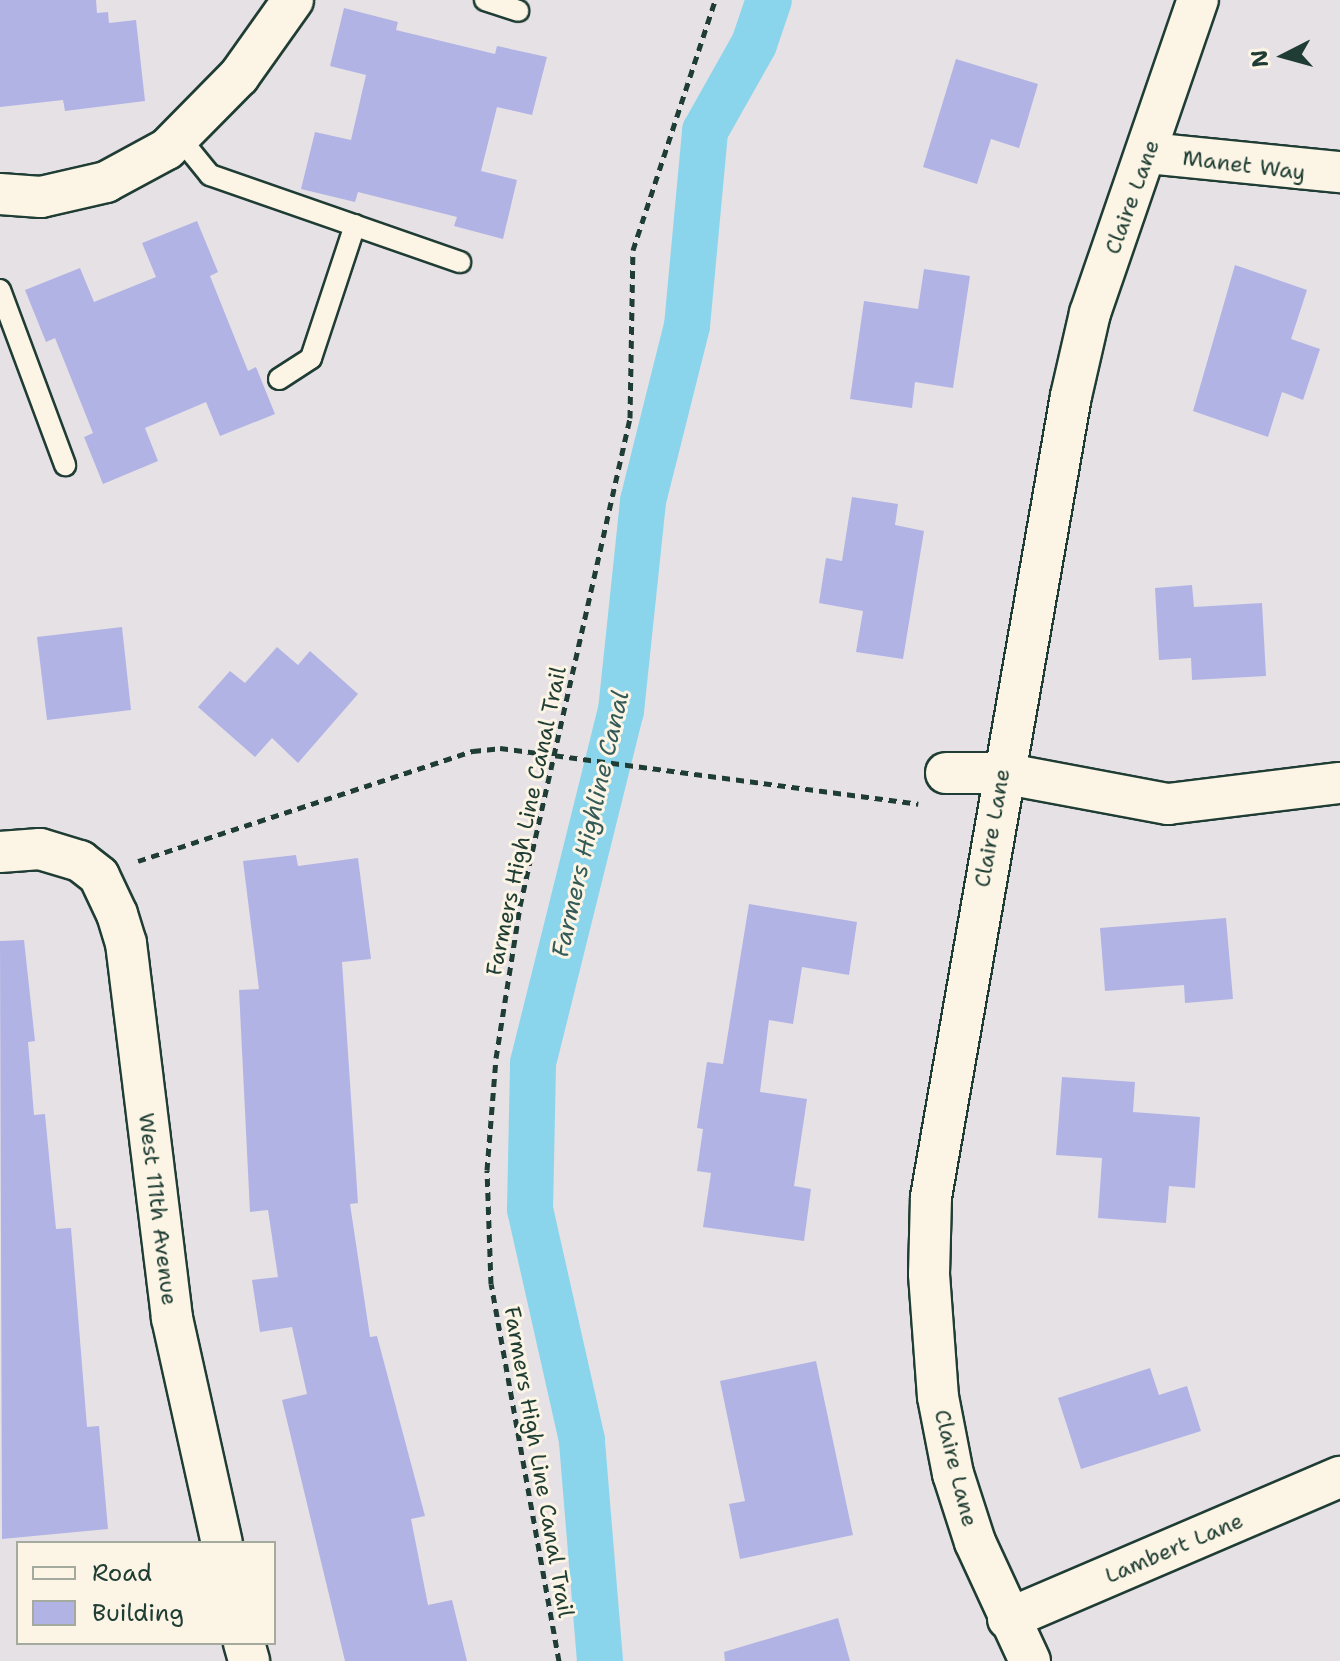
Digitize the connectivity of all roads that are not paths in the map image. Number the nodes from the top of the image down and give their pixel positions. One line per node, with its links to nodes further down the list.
1 (293, 0): 5 (street)
2 (485, 0): 4 (lane)
3 (1198, 0): 6 (street, Claire Lane)
4 (518, 11)
5 (179, 137): 8 (street); 9 (lane)
6 (1148, 153): 7 (street, Manet Way); 15 (street, Claire Lane)
7 (1340, 172)
8 (0, 194)
9 (355, 225): 10 (lane); 12 (lane)
10 (460, 262)
11 (0, 290): 13 (lane)
12 (279, 379)
13 (65, 465)
14 (946, 773): 15 (street)
15 (1002, 773): 16 (street); 20 (street, Claire Lane)
16 (1340, 783)
17 (0, 852): 19 (street, West 111th Avenue)
18 (1340, 1477): 20 (street, Lambert Lane)
19 (222, 1541)
20 (1008, 1619): 21 (street, Claire Lane)
21 (1030, 1661)

